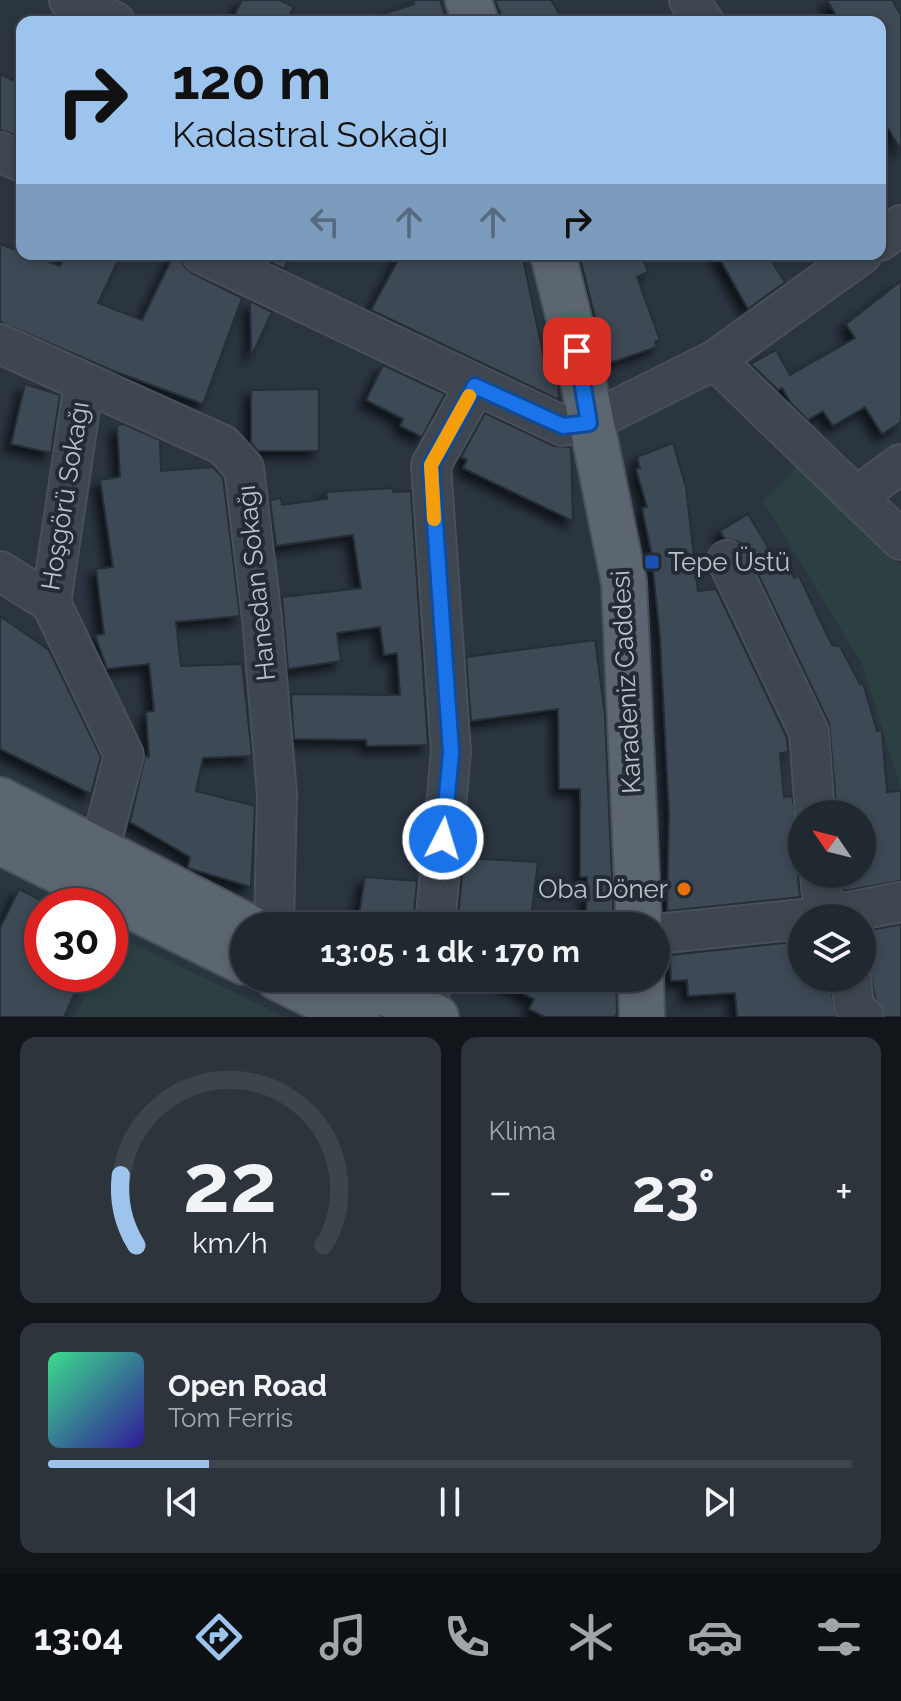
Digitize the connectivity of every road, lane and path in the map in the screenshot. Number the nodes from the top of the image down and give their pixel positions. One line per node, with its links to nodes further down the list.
1 (69, 0): 2 (street)
2 (102, 16)
3 (214, 260): 9 (street)
4 (554, 260): 10 (main road, Karadeniz Caddesi)
5 (852, 260): 7 (street)
6 (0, 344): 8 (street, Hanedan Sokağı)
7 (715, 360): 10 (street); 12 (street)
8 (84, 382): 16 (street, Hoşgörü Sokağı); 23 (street, Hanedan Sokağı)
9 (475, 386): 10 (street); 24 (street)
10 (589, 423): 25 (main road, Karadeniz Caddesi)
11 (901, 464): 12 (street)
12 (858, 495): 13 (street)
13 (901, 540)
14 (727, 560): 18 (street)
15 (0, 571): 16 (street, Hoşgörü Sokağı)
16 (51, 603): 20 (street)
17 (0, 800): 20 (main road)
18 (814, 800)
19 (0, 842): 29 (main road)
20 (99, 852): 26 (main road)
21 (901, 902): 22 (street)
22 (876, 908)
23 (274, 912)
24 (436, 912)
25 (638, 912)
26 (230, 918)
27 (788, 920): 28 (street)
28 (670, 933)
29 (230, 955)
30 (306, 992): 35 (main road)
31 (398, 992): 34 (main road)
32 (641, 992): 36 (main road)
33 (852, 992): 37 (street)
34 (431, 1003)
35 (357, 1017)
36 (642, 1017)
37 (864, 1017)

